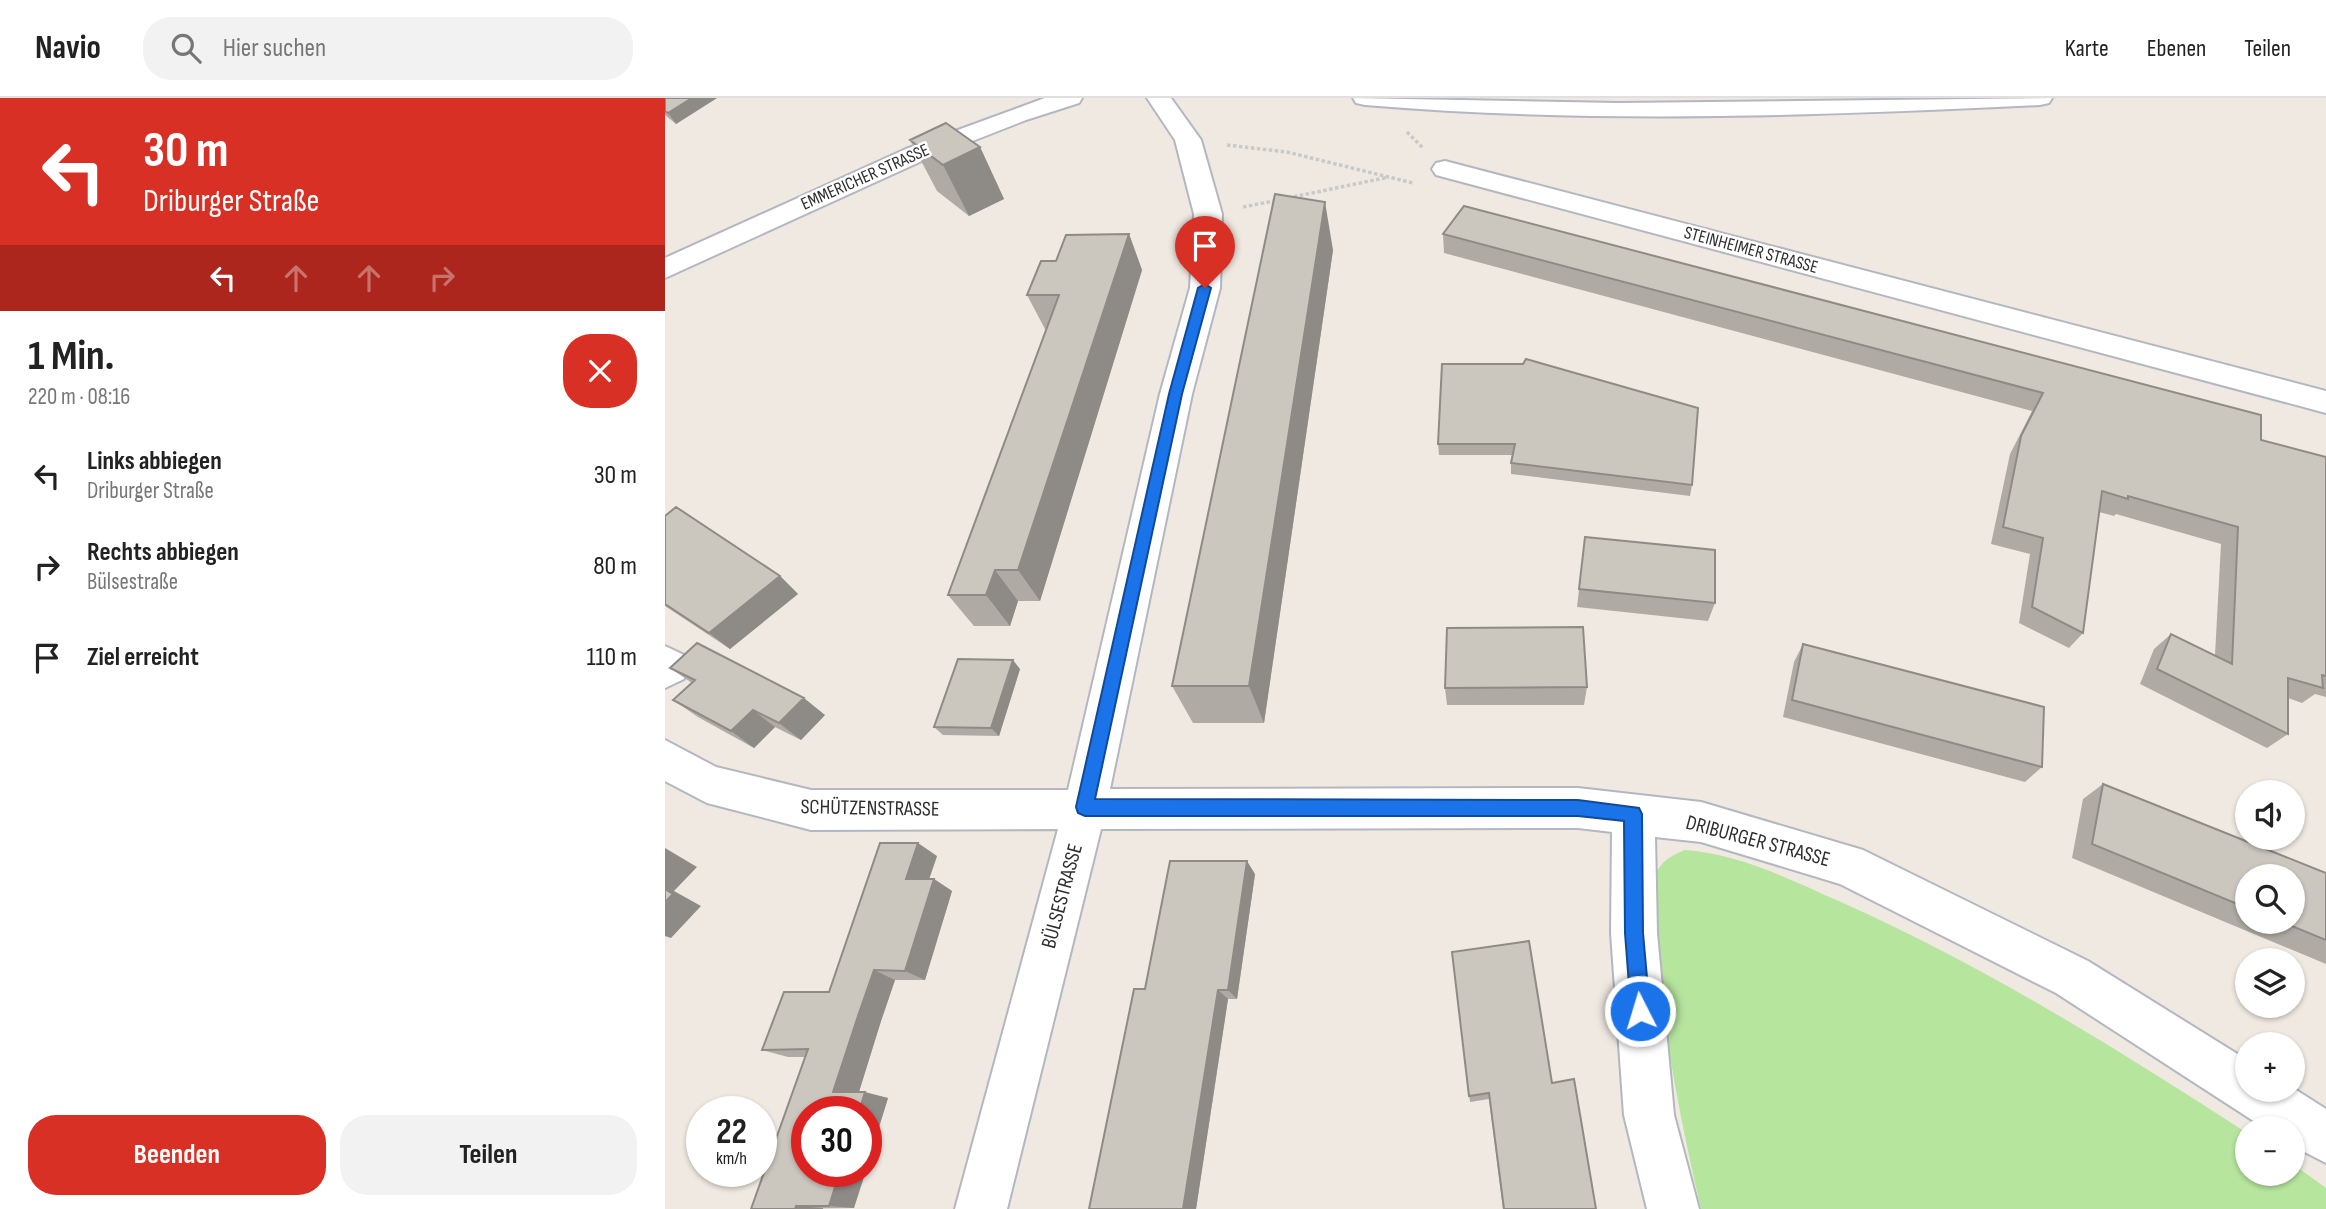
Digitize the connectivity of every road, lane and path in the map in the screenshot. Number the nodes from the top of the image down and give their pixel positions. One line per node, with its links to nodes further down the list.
1 (1070, 98): 9 (street, EMMERICHER STRASSE)
2 (1159, 98): 5 (street, BÜLSESTRASSE)
3 (1365, 98): 4 (street)
4 (2040, 98)
5 (1188, 140): 7 (path); 8 (street, BÜLSESTRASSE)
6 (1445, 169): 7 (path); 10 (street, STEINHEIMER STRASSE)
7 (1391, 177): 8 (path)
8 (1208, 214): 14 (street, BÜLSESTRASSE)
9 (665, 269)
10 (2326, 402)
11 (665, 663): 12 (street)
12 (665, 671)
13 (665, 759): 14 (street, SCHÜTZENSTRASSE)
14 (1085, 807): 15 (street, DRIBURGER STRASSE); 19 (street, BÜLSESTRASSE)
15 (1633, 814): 16 (street, DRIBURGER STRASSE); 20 (street)
16 (2235, 1080)
17 (2269, 1102): 18 (street, DRIBURGER STRASSE)
18 (2326, 1138)
19 (981, 1209)
20 (1673, 1209)

